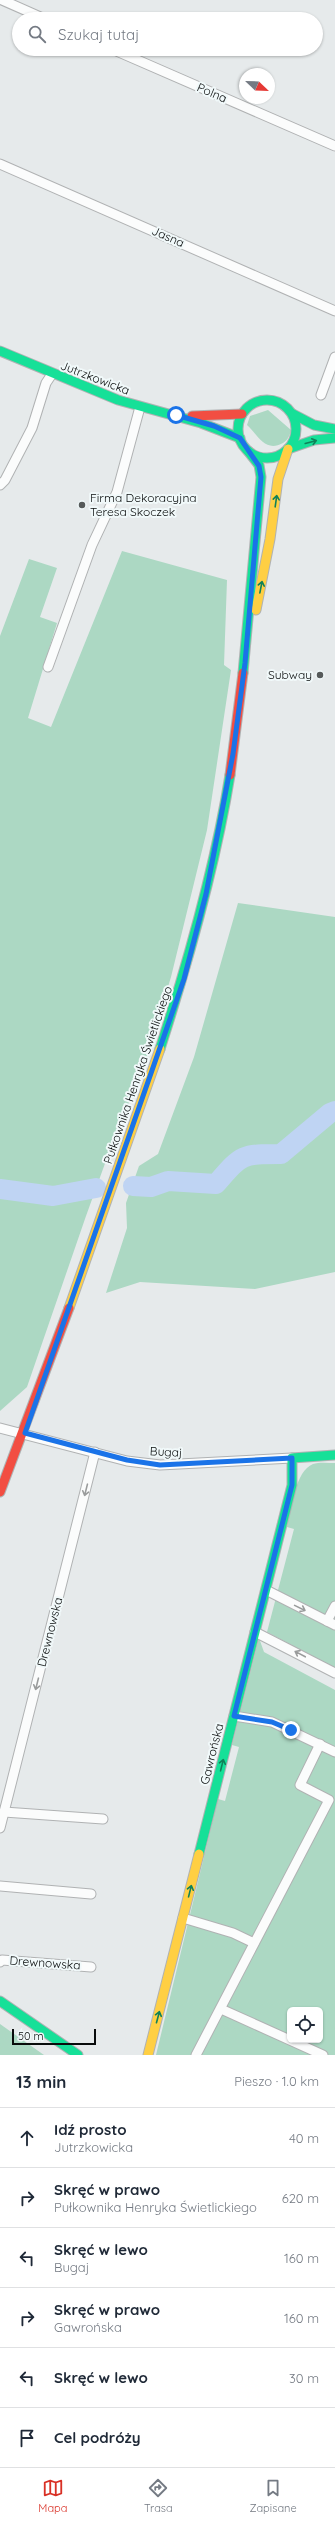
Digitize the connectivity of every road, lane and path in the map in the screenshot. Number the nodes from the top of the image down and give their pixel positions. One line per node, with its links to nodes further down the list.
1 (2, 0): 2 (street)
2 (29, 12)
3 (128, 56): 4 (street, Polna)
4 (335, 146)
5 (0, 164): 6 (street, Jasna)
6 (335, 311)
7 (0, 351): 9 (street, Jutrzkowicka)
8 (335, 357): 10 (street)
9 (52, 374): 11 (street, Jutrzkowicka); 20 (street)
10 (321, 395)
11 (140, 407): 14 (street, Jutrzkowicka); 22 (street)
12 (242, 414): 13 (street); 14 (street, Jutrzkowicka); 16 (street)
13 (293, 414): 15 (street); 18 (street)
14 (184, 417): 16 (street, Jutrzkowicka)
15 (335, 429)
16 (240, 438): 19 (street)
17 (335, 438): 18 (street, one-way to 17)
18 (288, 449): 19 (street); 21 (street, Pułkownika Henryka Świetlickiego, one-way to 18)
19 (248, 451): 21 (street, Pułkownika Henryka Świetlickiego)
20 (0, 485)
21 (246, 653): 24 (street, Pułkownika Henryka Świetlickiego)
22 (48, 667)
23 (0, 1428): 24 (street, Bugaj)
24 (25, 1433): 25 (street, Bugaj); 28 (street, Pułkownika Henryka Świetlickiego)
25 (95, 1452): 27 (street, Bugaj); 38 (street, Drewnowska, one-way to 38)
26 (335, 1455): 27 (street, Bugaj)
27 (292, 1458): 29 (street, Gawrońska)
28 (0, 1492)
29 (266, 1590): 31 (street, one-way to 31); 32 (street, Gawrońska)
30 (335, 1606): 31 (street)
31 (331, 1623)
32 (255, 1632): 33 (street, one-way to 32); 34 (street, Gawrońska)
33 (335, 1672)
34 (234, 1716): 35 (street); 43 (street, Gawrońska, one-way to 34)
35 (320, 1744): 36 (street); 37 (street)
36 (335, 1752)
37 (332, 1801): 44 (street)
38 (4, 1812): 39 (street); 40 (street, Drewnowska)
39 (103, 1819)
40 (0, 1828)
41 (0, 1886): 42 (street)
42 (91, 1894)
43 (183, 1918): 44 (street); 50 (street, Gawrońska, one-way to 43)
44 (254, 1943): 48 (street)
45 (0, 1962): 46 (street, Drewnowska)
46 (91, 1967)
47 (0, 2001): 49 (street)
48 (221, 2009): 51 (street); 52 (street)
49 (78, 2055)
50 (148, 2055)
51 (196, 2055)
52 (323, 2055)

